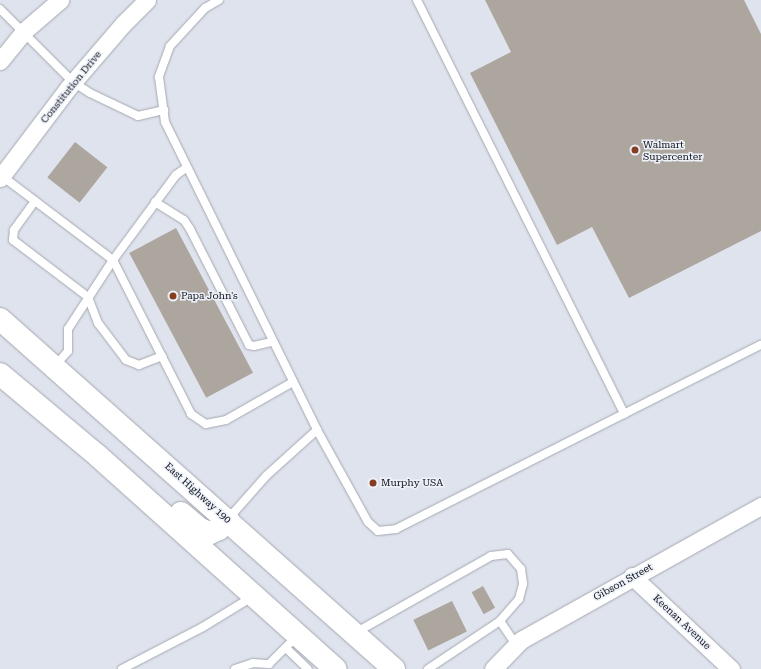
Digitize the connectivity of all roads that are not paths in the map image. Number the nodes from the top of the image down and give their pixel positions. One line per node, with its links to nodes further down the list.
1 (60, 0): 6 (street)
2 (147, 0): 8 (street, Constitution Drive)
3 (219, 0): 9 (lane)
4 (417, 0): 23 (lane)
5 (0, 10): 6 (lane)
6 (24, 31): 7 (street); 8 (lane)
7 (0, 61)
8 (73, 82): 9 (lane); 11 (street, Constitution Drive)
9 (164, 110): 10 (lane)
10 (186, 168): 13 (lane); 17 (lane)
11 (1, 177): 12 (lane)
12 (35, 201): 14 (lane); 15 (lane)
13 (156, 202): 14 (lane); 17 (lane)
14 (113, 260): 15 (lane); 19 (lane)
15 (88, 297): 19 (lane); 20 (lane)
16 (0, 319): 20 (main road, East Highway 190)
17 (272, 342): 22 (lane)
18 (761, 344): 23 (lane)
19 (162, 356): 22 (lane)
20 (55, 366): 27 (main road, East Highway 190)
21 (0, 374): 25 (main road)
22 (293, 382): 24 (lane)
23 (624, 414): 24 (lane)
24 (317, 430): 27 (lane)
25 (98, 456): 27 (main road); 29 (main road)
26 (761, 506): 28 (street, Gibson Street)
27 (228, 520): 31 (main road, East Highway 190)
28 (632, 576): 33 (street, Gibson Street); 42 (street, Keenan Avenue)
29 (253, 597): 32 (main road); 35 (lane)
30 (500, 621): 31 (lane); 33 (lane); 40 (lane)
31 (355, 634): 39 (main road, East Highway 190)
32 (292, 642): 34 (lane); 37 (lane); 38 (main road)
33 (516, 646): 41 (street, Gibson Street)
34 (271, 667): 36 (lane)
35 (122, 669)
36 (235, 669)
37 (308, 669)
38 (335, 669)
39 (394, 669)
40 (428, 669)
41 (493, 669)
42 (731, 669)

